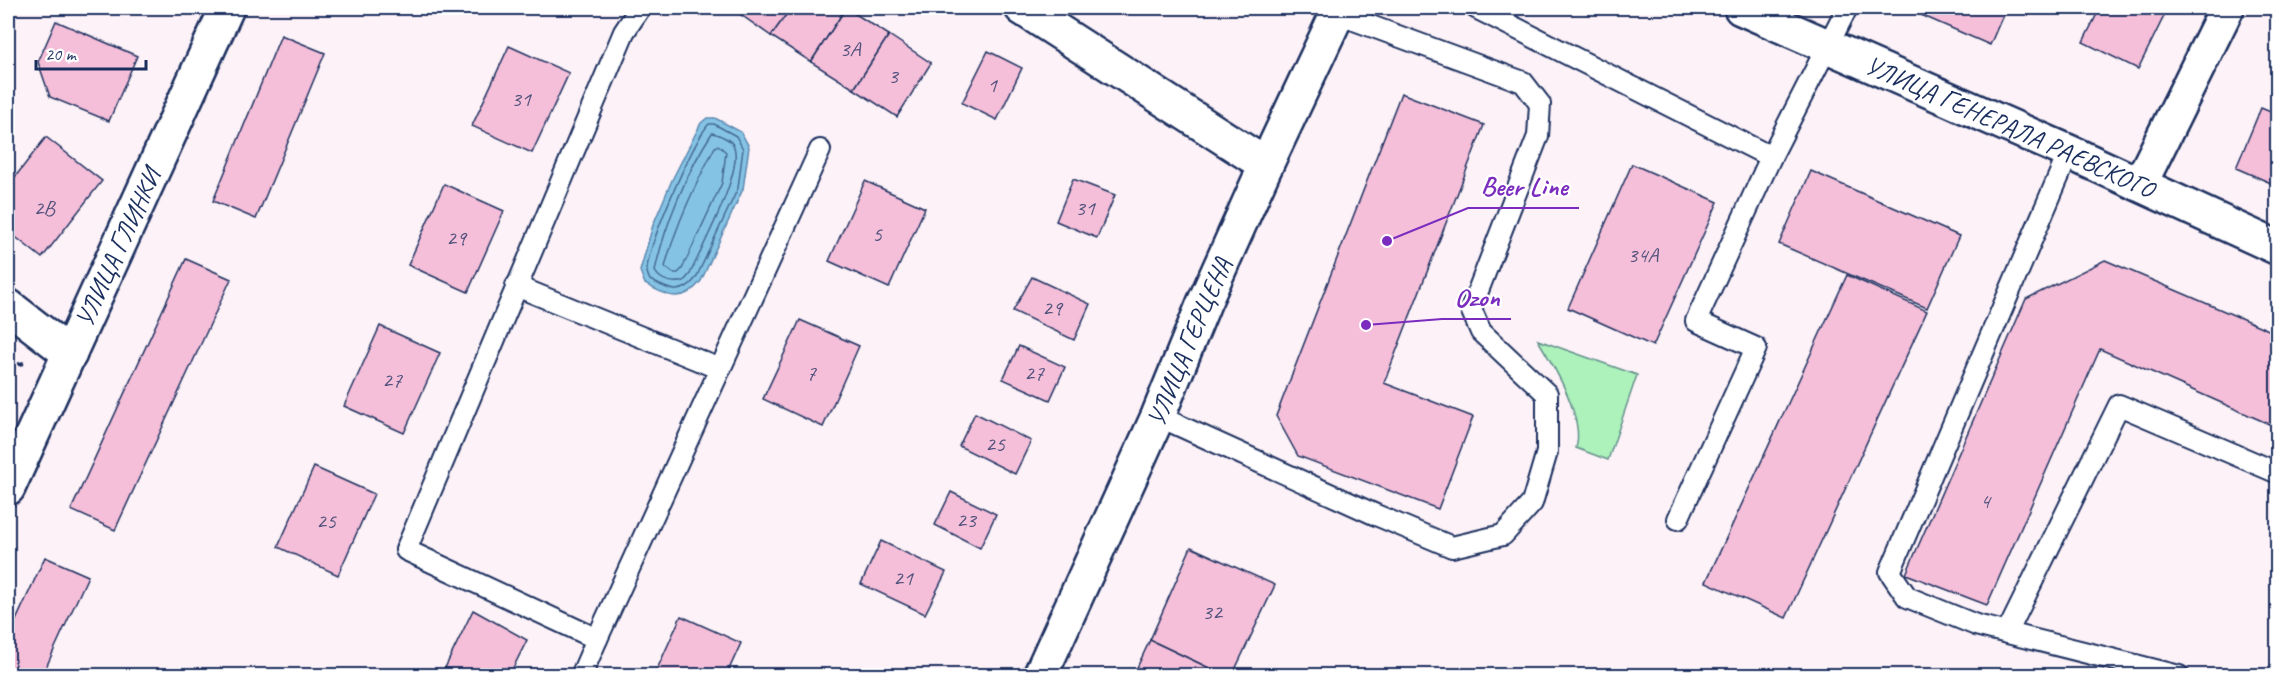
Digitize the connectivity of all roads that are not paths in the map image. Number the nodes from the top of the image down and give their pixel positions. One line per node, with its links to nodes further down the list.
1 (227, 8): 18 (street, УЛИЦА ГЛИНКИ)
2 (640, 8): 16 (lane)
3 (1022, 8): 13 (street)
4 (1476, 8): 12 (lane)
5 (1741, 8): 9 (street, УЛИЦА ГЕНЕРАЛА РАЕВСКОГО)
6 (1847, 8): 9 (lane)
7 (2227, 8): 14 (street)
8 (1339, 11): 13 (street, УЛИЦА ГЕРЦЕНА); 20 (lane)
9 (1828, 46): 11 (street, УЛИЦА ГЕНЕРАЛА РАЕВСКОГО); 12 (lane)
10 (820, 150): 19 (lane)
11 (2069, 152): 14 (street, УЛИЦА ГЕНЕРАЛА РАЕВСКОГО); 24 (lane)
12 (1771, 157): 23 (lane)
13 (1266, 165): 20 (street, УЛИЦА ГЕРЦЕНА)
14 (2140, 184): 15 (street, УЛИЦА ГЕНЕРАЛА РАЕВСКОГО)
15 (2277, 248)
16 (516, 286): 19 (lane); 25 (lane)
17 (8, 306): 18 (street)
18 (70, 354): 22 (street, УЛИЦА ГЛИНКИ)
19 (720, 369): 25 (lane)
20 (1158, 416): 27 (street, УЛИЦА ГЕРЦЕНА)
21 (2277, 473): 24 (lane)
22 (8, 488)
23 (1678, 519)
24 (2007, 633): 28 (lane)
25 (597, 639): 26 (lane)
26 (581, 675)
27 (1040, 675)
28 (2179, 675)

